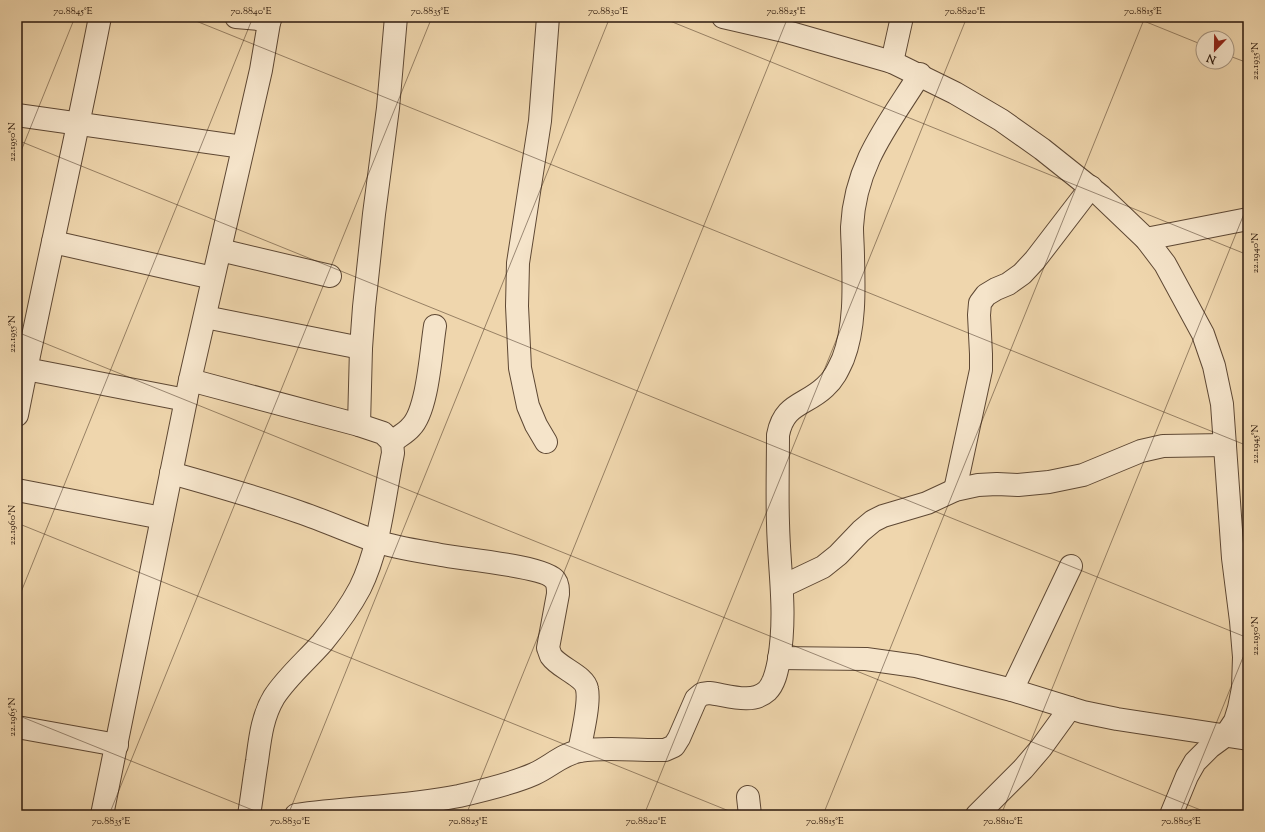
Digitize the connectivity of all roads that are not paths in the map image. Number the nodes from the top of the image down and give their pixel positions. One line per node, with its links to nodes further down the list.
1 (100, 17): 11 (street)
2 (236, 17): 7 (street)
3 (396, 17): 22 (street)
4 (548, 17): 28 (street)
5 (723, 17): 8 (street)
6 (902, 17): 8 (street)
7 (270, 19): 12 (street)
8 (892, 62): 9 (street)
9 (920, 74): 13 (street); 36 (street)
10 (17, 115): 11 (street)
11 (79, 124): 12 (street); 16 (street)
12 (243, 148): 17 (street)
13 (1091, 187): 15 (street); 32 (street)
14 (1248, 219): 15 (street)
15 (1146, 239): 29 (street)
16 (53, 242): 19 (street); 23 (street)
17 (220, 250): 18 (street); 19 (street)
18 (330, 276)
19 (213, 278): 20 (street)
20 (205, 317): 22 (street); 24 (street)
21 (435, 326): 27 (street)
22 (361, 348): 26 (street)
23 (24, 356): 24 (street); 25 (street)
24 (188, 390): 26 (street); 30 (street)
25 (17, 415)
26 (359, 425): 27 (street)
27 (392, 442): 34 (street)
28 (546, 442)
29 (1225, 445): 32 (street); 41 (street)
30 (171, 473): 33 (street); 34 (street)
31 (17, 490): 33 (street)
32 (955, 490): 36 (street)
33 (162, 518): 43 (street)
34 (376, 541): 44 (street); 46 (street)
35 (1071, 566): 38 (street)
36 (783, 586): 37 (street)
37 (779, 658): 38 (street); 44 (street)
38 (1012, 690): 39 (street)
39 (1070, 708): 41 (street); 48 (street)
40 (17, 727): 43 (street)
41 (1225, 736): 42 (street); 49 (street)
42 (1248, 739)
43 (117, 745): 45 (street)
44 (579, 751): 47 (street)
45 (102, 815)
46 (249, 815)
47 (296, 815)
48 (977, 815)
49 (1171, 815)

